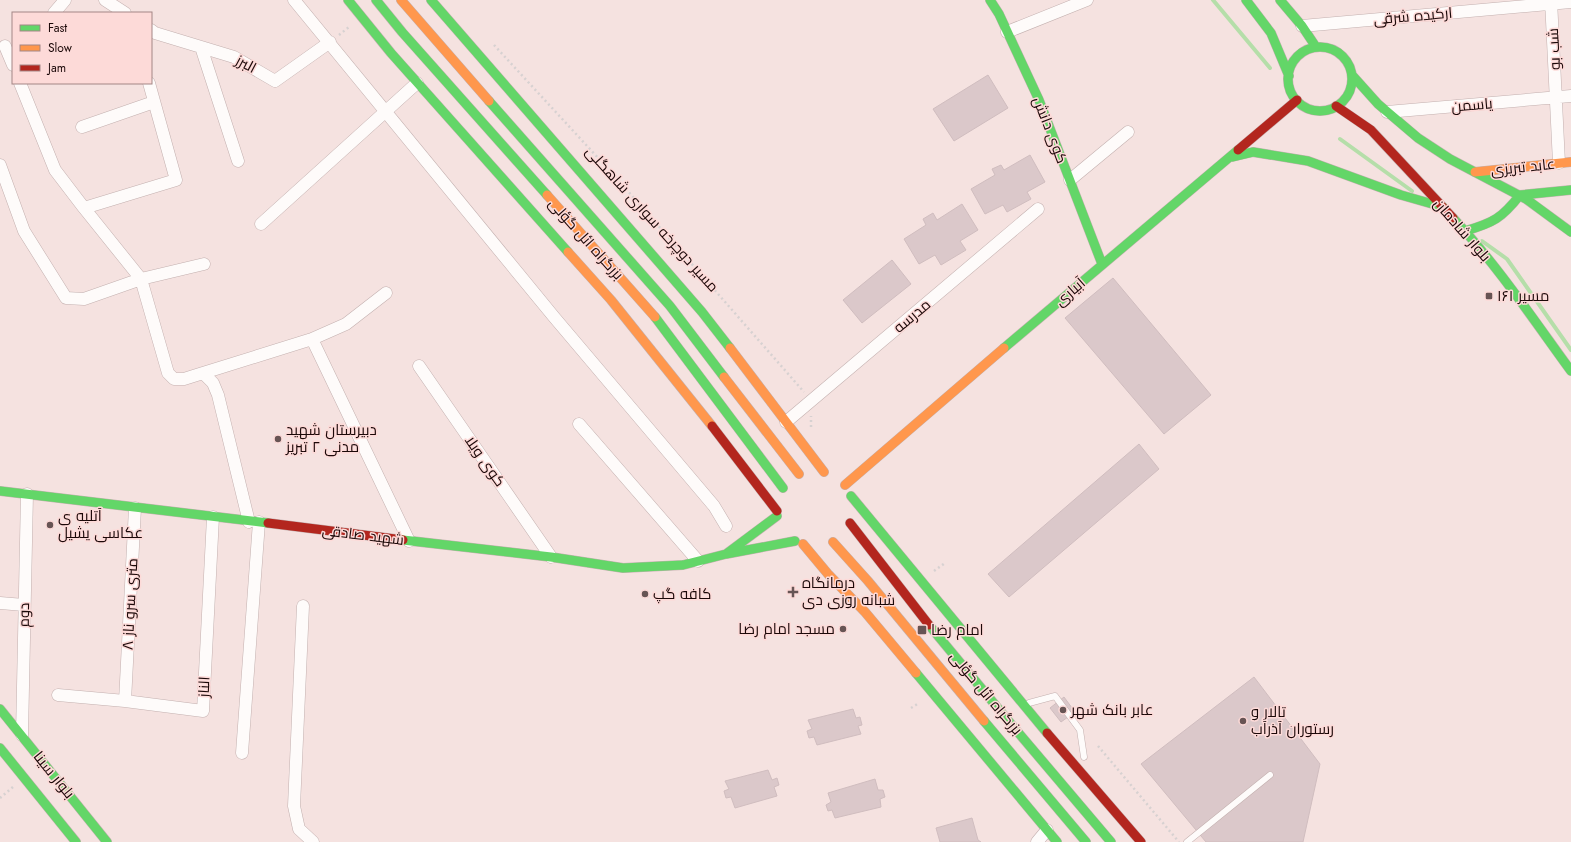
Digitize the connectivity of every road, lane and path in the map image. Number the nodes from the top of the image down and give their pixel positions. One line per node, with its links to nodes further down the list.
1 (65, 0): 14 (street)
2 (106, 0): 15 (street)
3 (294, 0): 21 (street)
4 (348, 0): 16 (main road)
5 (376, 0): 71 (main road, بزرگراه ائل گؤلی)
6 (401, 0): 66 (main road, بزرگراه ائل گؤلی)
7 (431, 0): 63 (main road)
8 (990, 0): 19 (main road, کوی دانش)
9 (1087, 0): 19 (street)
10 (1246, 0): 27 (main road)
11 (1280, 0): 17 (main road)
12 (1552, 2): 13 (street, ارکیده شرقی); 17 (street, ارکیده شرقی); 32 (street, شب بو)
13 (1571, 2)
14 (55, 12)
15 (124, 12)
16 (362, 17): 21 (path); 28 (main road)
17 (1302, 26): 24 (main road)
18 (152, 31): 23 (street, البرز)
19 (1007, 32): 45 (main road, کوی دانش)
20 (490, 40): 62 (path, مسیر دوچرخه سواری شاهگلی)
21 (330, 42): 23 (street, البرز); 36 (street)
22 (6, 46): 25 (street)
23 (202, 47): 41 (street)
24 (1316, 47): 26 (main road); 27 (main road)
25 (12, 62)
26 (1352, 75): 35 (main road); 37 (main road)
27 (1288, 76): 33 (main road)
28 (417, 83): 36 (street); 74 (main road)
29 (20, 84): 49 (street)
30 (149, 84): 34 (street)
31 (1571, 96): 32 (street, یاسمن)
32 (1556, 97): 37 (street, یاسمن); 42 (street, شب بو)
33 (1297, 100): 35 (main road); 40 (main road, آبیاری)
34 (154, 102): 38 (street); 49 (street)
35 (1336, 106): 48 (main road, بلوار شادمان)
36 (385, 112): 51 (street); 77 (street)
37 (1387, 112): 44 (main road)
38 (82, 127)
39 (1128, 132): 45 (street)
40 (1228, 158): 48 (main road); 55 (main road, آبیاری)
41 (238, 161)
42 (1565, 163): 44 (main road, عابد تبریزی)
43 (0, 165): 56 (street)
44 (1475, 172): 47 (main road)
45 (1070, 180): 55 (main road, کوی دانش)
46 (1571, 190): 47 (main road, عابد تبریزی)
47 (1520, 195): 52 (main road); 53 (main road)
48 (1443, 207): 52 (main road, بلوار شادمان)
49 (84, 208): 56 (street)
50 (1038, 209): 62 (street, مدرسه)
51 (261, 224)
52 (1465, 231): 60 (main road, بلوار شادمان)
53 (1571, 232)
54 (204, 264): 56 (street)
55 (1102, 264): 68 (main road, آبیاری)
56 (141, 279): 61 (street)
57 (386, 293): 58 (street)
58 (312, 339): 61 (street); 80 (street)
59 (419, 366): 83 (street, کوی ویلا)
60 (1571, 371)
61 (202, 373): 76 (street)
62 (812, 400): 63 (street, مدرسه); 65 (path)
63 (786, 422): 67 (main road)
64 (579, 424): 84 (street)
65 (811, 431)
66 (805, 472): 67 (main road); 71 (main road)
67 (830, 474): 68 (main road)
68 (845, 485): 72 (main road)
69 (0, 491): 70 (main road, شهید صادقی)
70 (27, 494): 73 (main road, شهید صادقی); 86 (street, دوم)
71 (780, 494): 74 (main road)
72 (851, 496): 90 (main road); 107 (main road, بزرگراه ائل گؤلی)
73 (135, 508): 75 (main road, شهید صادقی); 89 (street, ۸ متری سرو ناز)
74 (777, 514): 78 (main road); 82 (main road, شهید صادقی)
75 (213, 517): 76 (main road, شهید صادقی); 89 (street, الناز)
76 (254, 522): 80 (main road, شهید صادقی); 95 (street)
77 (726, 526)
78 (781, 526)
79 (787, 535): 81 (main road)
80 (409, 541): 83 (main road, شهید صادقی)
81 (799, 543): 82 (main road, شهید صادقی); 100 (main road); 106 (main road, بزرگراه ائل گؤلی)
82 (726, 554): 84 (main road, شهید صادقی)
83 (551, 557): 84 (main road, شهید صادقی)
84 (698, 561)
85 (0, 604): 86 (street)
86 (24, 605): 92 (street, دوم)
87 (303, 606): 103 (street)
88 (58, 695): 89 (street, الناز)
89 (125, 701)
90 (1024, 704): 96 (lane); 108 (main road)
91 (0, 709): 92 (main road, بلوار سینا)
92 (22, 735): 98 (main road, بلوار سینا)
93 (1098, 746): 109 (path)
94 (0, 748): 99 (main road, بلوار سینا)
95 (242, 753)
96 (1084, 757)
97 (1270, 775): 110 (lane)
98 (82, 810): 99 (main road); 102 (main road, بلوار سینا)
99 (63, 826): 101 (main road, بلوار سینا)
100 (1047, 830): 104 (street); 105 (main road)
101 (76, 842)
102 (107, 842)
103 (312, 842)
104 (1037, 842)
105 (1057, 842)
106 (1086, 842)
107 (1111, 842)
108 (1141, 842)
109 (1179, 842)
110 (1187, 842)

